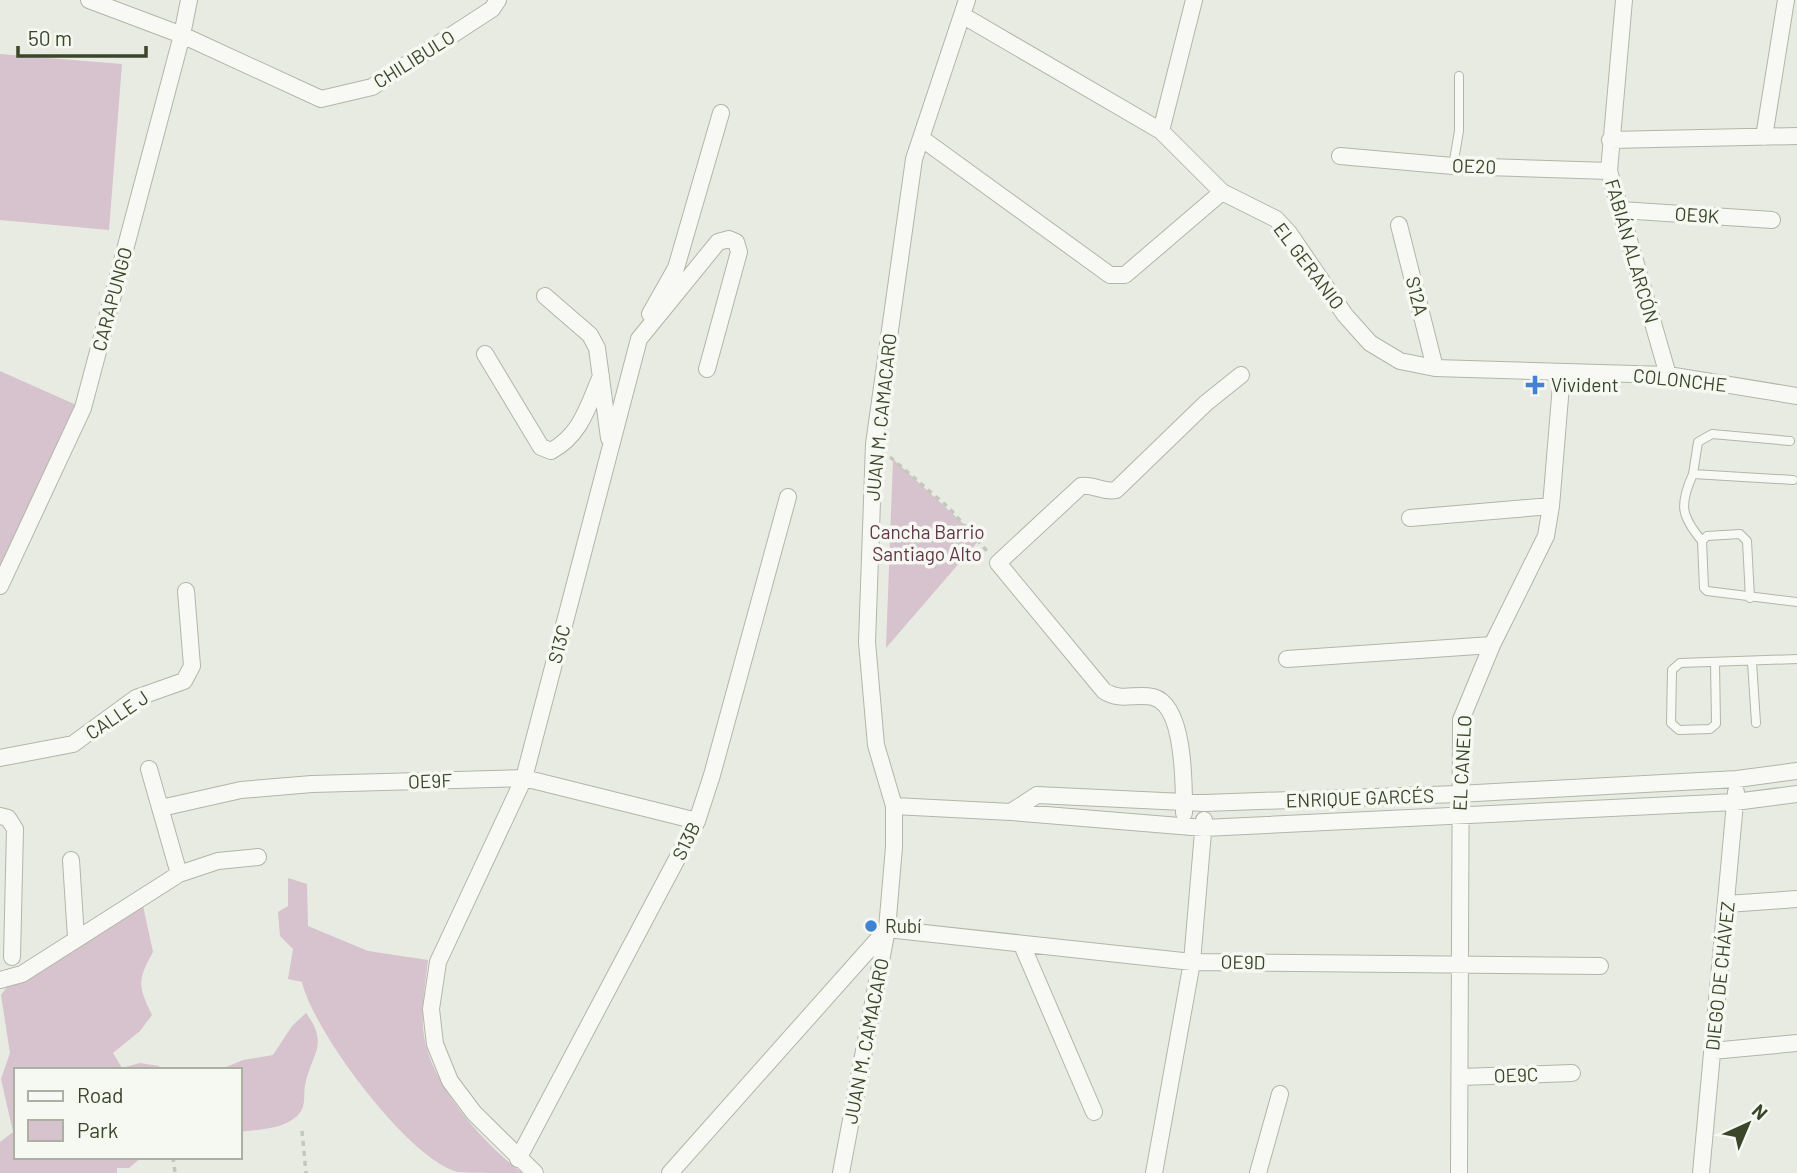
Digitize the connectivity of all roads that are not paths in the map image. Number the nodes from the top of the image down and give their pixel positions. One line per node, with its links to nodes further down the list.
1 (89, 0): 8 (street, CHILIBULO)
2 (188, 0): 8 (street, CARAPUNGO)
3 (498, 0): 8 (street, CHILIBULO)
4 (1194, 0): 11 (street)
5 (1624, 0): 15 (street, FABIÁN ALARCÓN)
6 (1786, 0): 13 (street)
7 (965, 8): 11 (street, EL GERANIO); 14 (street, JUAN M. CAMACARO)
8 (182, 35): 41 (street, CARAPUNGO)
9 (1459, 76): 17 (lane)
10 (721, 113): 24 (street)
11 (1161, 131): 19 (street, EL GERANIO)
12 (1797, 136): 13 (street)
13 (1764, 137): 15 (street)
14 (921, 138): 19 (street); 61 (street, JUAN M. CAMACARO)
15 (1610, 141): 18 (street, FABIÁN ALARCÓN)
16 (1340, 156): 17 (street, OE20)
17 (1453, 166): 18 (street, OE20)
18 (1609, 172): 20 (street, FABIÁN ALARCÓN)
19 (1222, 192): 26 (street, EL GERANIO)
20 (1621, 210): 21 (street, OE9K); 31 (street, FABIÁN ALARCÓN)
21 (1772, 220)
22 (1399, 225): 26 (street, S12A)
23 (545, 296): 30 (street)
24 (639, 339): 27 (street, S13C); 34 (street, S13C)
25 (485, 354): 30 (street)
26 (1435, 368): 28 (street, EL GERANIO)
27 (707, 369)
28 (1562, 373): 31 (street, COLONCHE); 38 (street, EL CANELO)
29 (1241, 375): 60 (street)
30 (601, 376): 34 (street)
31 (1668, 376): 32 (street, COLONCHE)
32 (1797, 396)
33 (1790, 441): 35 (lane)
34 (611, 447): 54 (street, S13C)
35 (1693, 474): 36 (lane); 40 (lane)
36 (1793, 480)
37 (789, 497): 66 (street, S13B)
38 (1551, 506): 39 (street); 45 (street, EL CANELO)
39 (1410, 518)
40 (1702, 541): 43 (lane); 43 (lane)
41 (0, 586)
42 (186, 591): 51 (street, CALLE J)
43 (1750, 598): 44 (lane)
44 (1797, 602)
45 (1492, 645): 46 (street); 56 (street, EL CANELO)
46 (1287, 659)
47 (1797, 659): 48 (lane)
48 (1752, 662): 49 (lane); 50 (lane)
49 (1715, 663): 49 (lane)
50 (1756, 723)
51 (0, 758)
52 (149, 769): 62 (street)
53 (1797, 771): 55 (street, ENRIQUE GARCÉS)
54 (524, 778): 62 (street, OE9F); 66 (street, OE9F); 88 (street, S13C)
55 (1737, 779): 56 (street, ENRIQUE GARCÉS); 58 (street, DIEGO DE CHÁVEZ)
56 (1458, 794): 59 (street, ENRIQUE GARCÉS); 64 (street, EL CANELO)
57 (1797, 794): 58 (street, ENRIQUE GARCÉS)
58 (1735, 802): 64 (street, ENRIQUE GARCÉS); 73 (street, DIEGO DE CHÁVEZ)
59 (1205, 803): 60 (street, ENRIQUE GARCÉS); 68 (street)
60 (1184, 804): 63 (street, ENRIQUE GARCÉS); 67 (street)
61 (894, 806): 63 (street, ENRIQUE GARCÉS); 74 (street, JUAN M. CAMACARO)
62 (161, 808): 71 (street)
63 (1011, 812): 67 (street, ENRIQUE GARCÉS)
64 (1459, 815): 68 (street, ENRIQUE GARCÉS); 79 (street, EL CANELO)
65 (0, 816): 77 (street)
66 (696, 821): 88 (street, S13B)
67 (1184, 826): 68 (street, ENRIQUE GARCÉS)
68 (1204, 828): 78 (street)
69 (258, 857): 71 (street)
70 (71, 860): 75 (street)
71 (179, 874): 75 (street)
72 (1797, 899): 73 (street)
73 (1727, 904): 83 (street, DIEGO DE CHÁVEZ)
74 (887, 929): 76 (street, OE9D); 90 (street); 91 (street, JUAN M. CAMACARO)
75 (76, 938): 81 (street)
76 (1022, 945): 78 (street, OE9D); 87 (street)
77 (12, 957)
78 (1192, 962): 79 (street, OE9D); 92 (street)
79 (1459, 964): 80 (street, OE9D); 85 (street, EL CANELO)
80 (1600, 966)
81 (0, 980)
82 (1797, 1043): 83 (street)
83 (1712, 1051): 95 (street, DIEGO DE CHÁVEZ)
84 (1572, 1073): 85 (street, OE9C)
85 (1460, 1077): 94 (street, EL CANELO)
86 (1280, 1094): 93 (street)
87 (1094, 1112)
88 (518, 1159): 89 (street, S13C)
89 (535, 1173)
90 (670, 1173)
91 (841, 1173)
92 (1154, 1173)
93 (1258, 1173)
94 (1459, 1173)
95 (1701, 1173)

